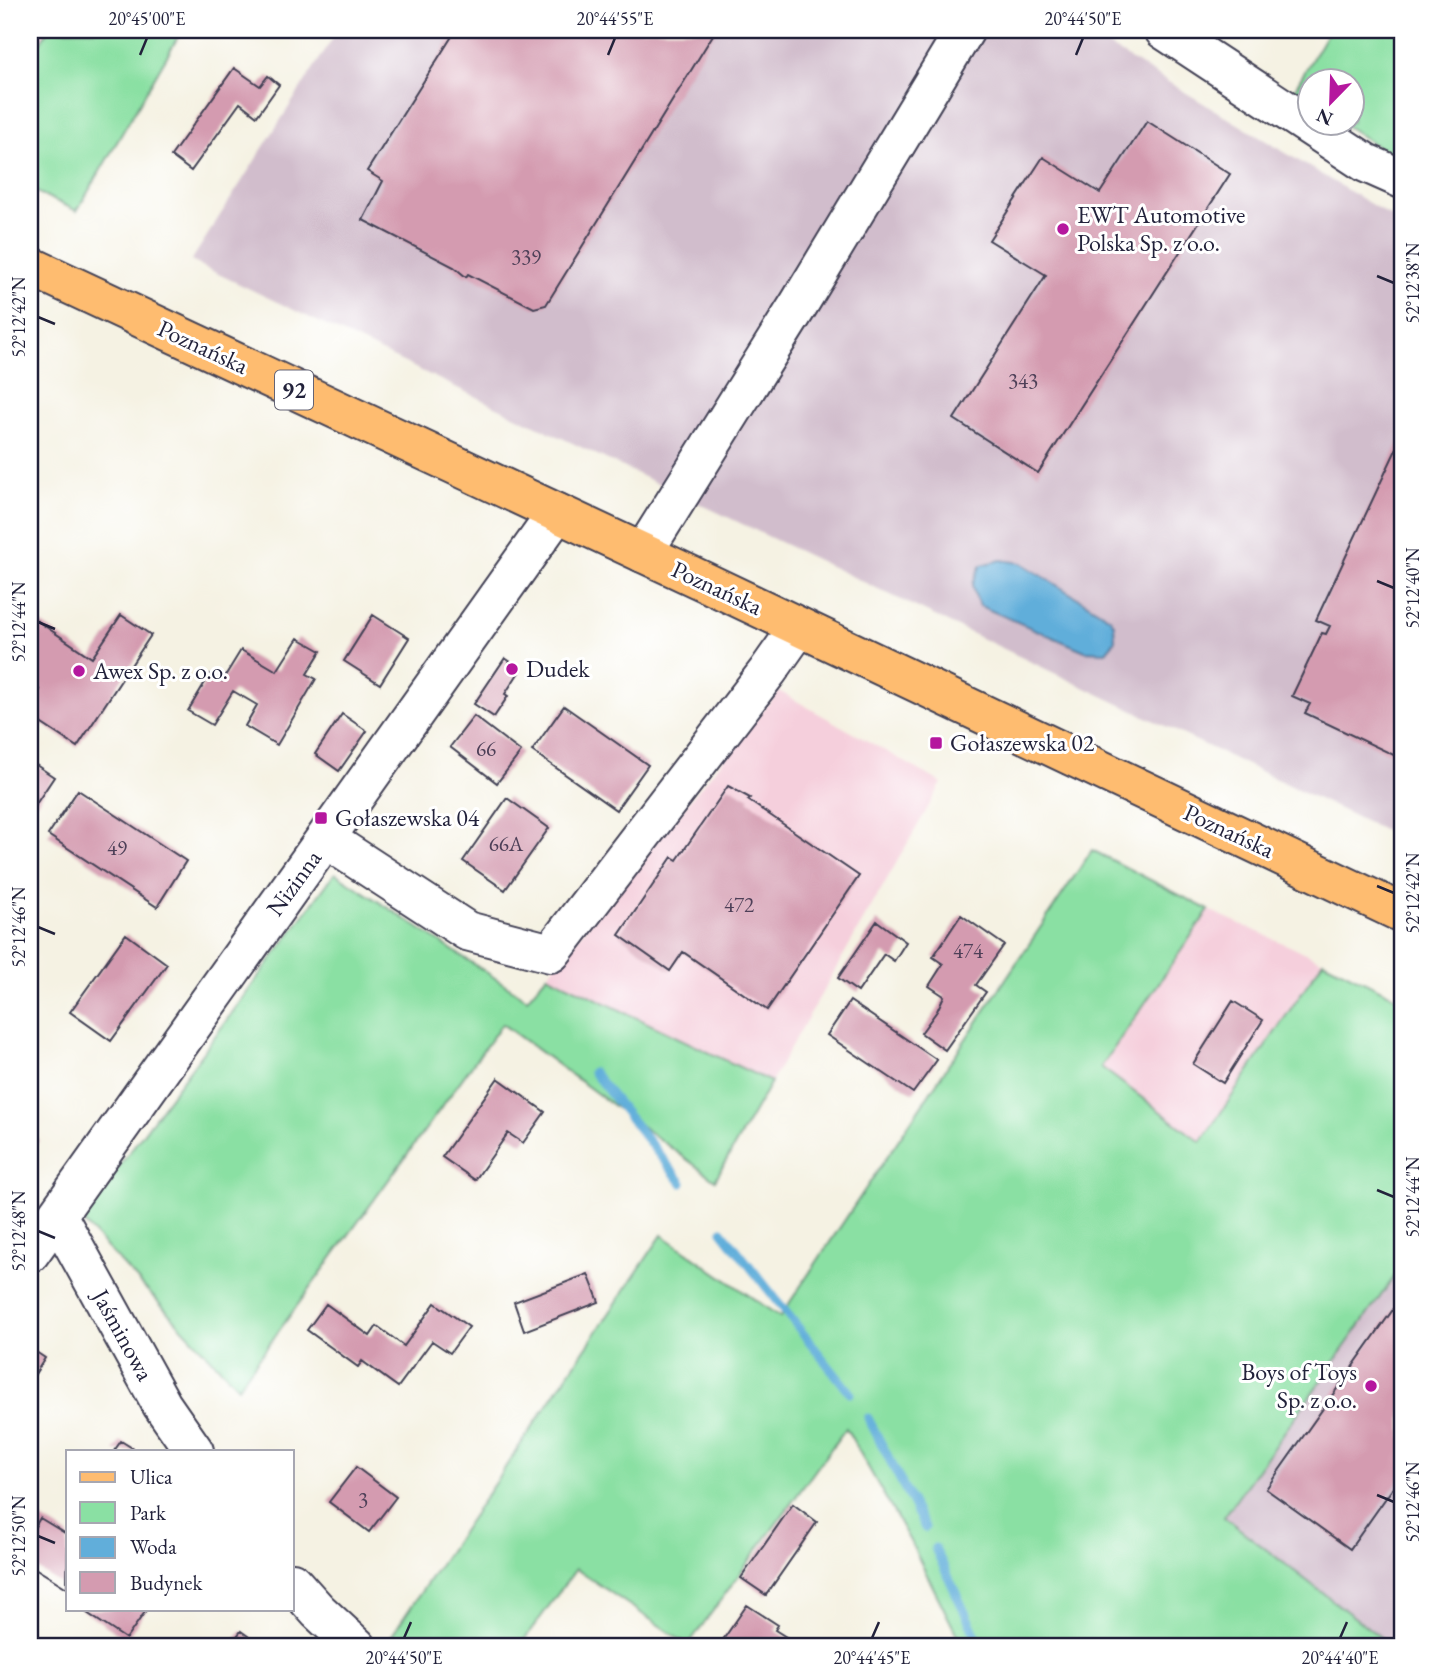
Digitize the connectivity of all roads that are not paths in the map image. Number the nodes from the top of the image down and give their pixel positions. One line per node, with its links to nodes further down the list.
1 (965, 30): 6 (street)
2 (1164, 30): 3 (street)
3 (1402, 179)
4 (30, 267): 5 (main road, Poznańska / 92)
5 (558, 513): 6 (main road, Poznańska / 92); 8 (street, Nizinna)
6 (643, 553): 7 (main road, Poznańska / 92)
7 (799, 627): 8 (street); 9 (main road, Poznańska / 92)
8 (326, 839): 10 (street, Nizinna)
9 (1402, 913)
10 (57, 1215): 11 (street, Nizinna); 12 (street, Jaśminowa)
11 (30, 1253)
12 (193, 1450)
13 (294, 1585): 14 (street)
14 (356, 1647)

